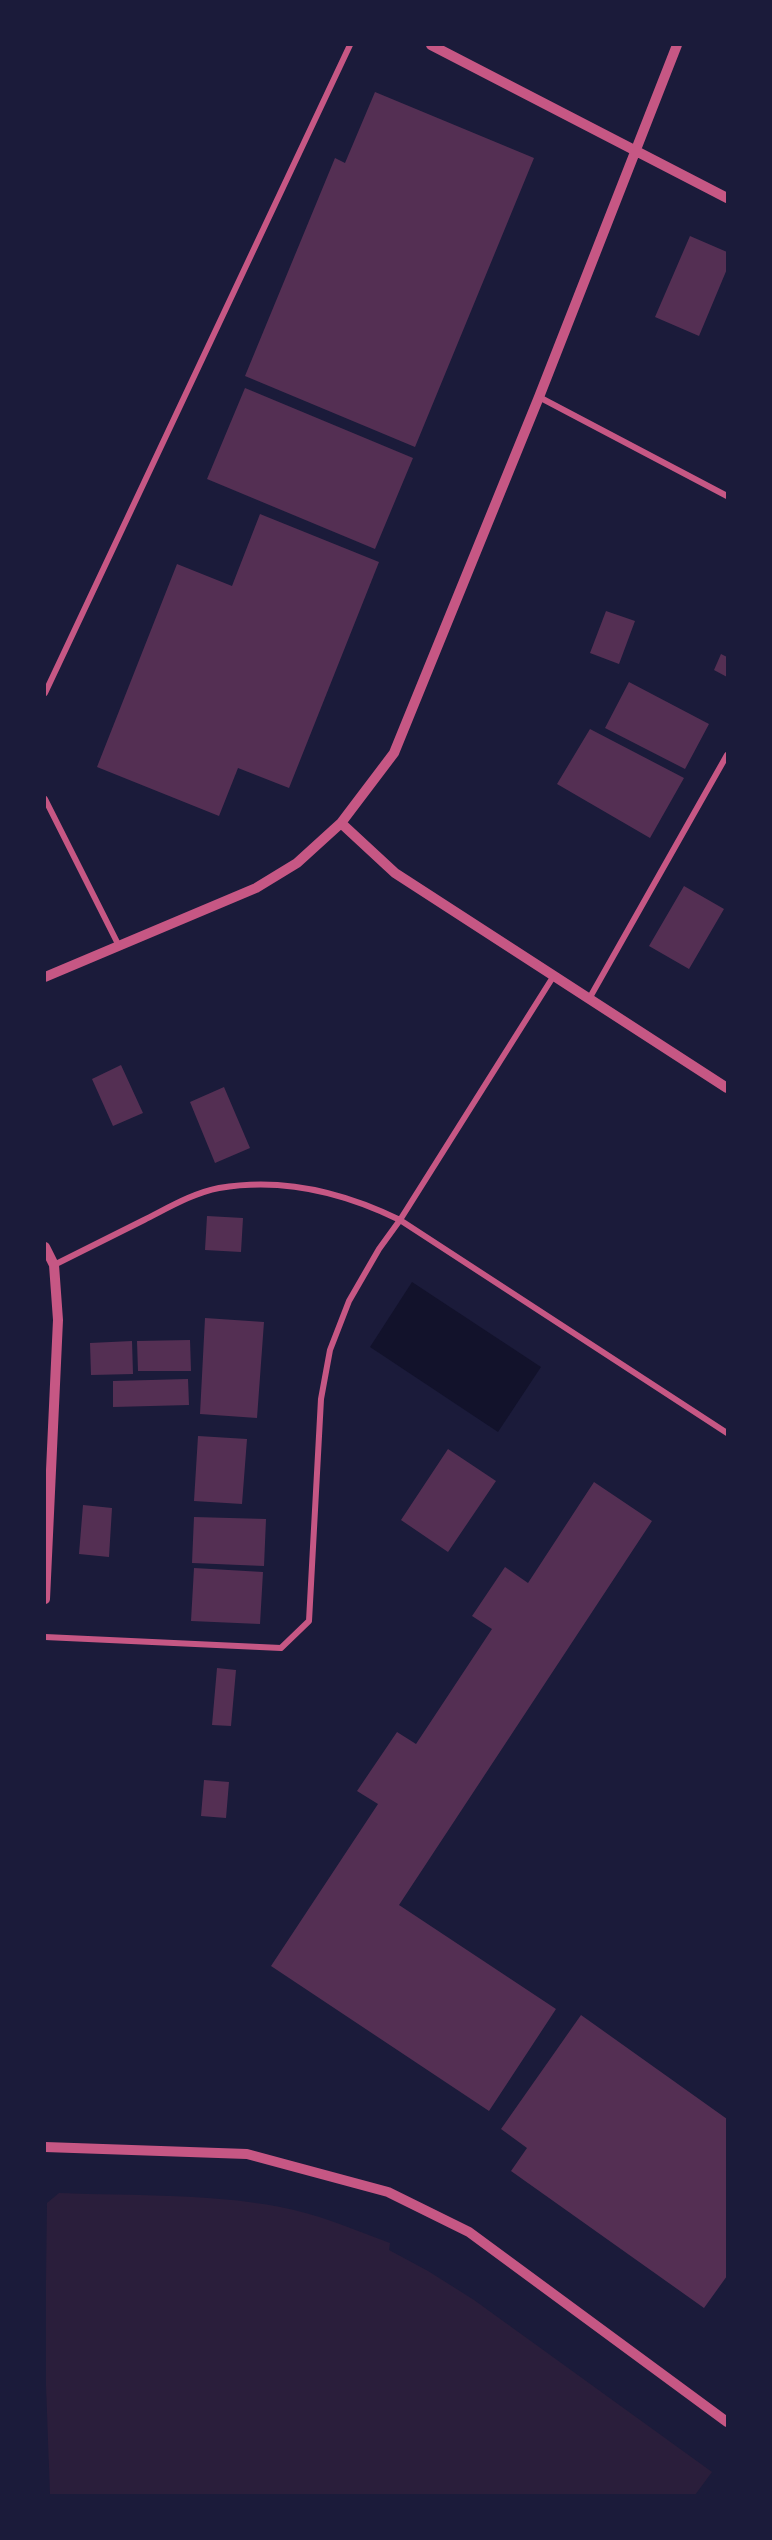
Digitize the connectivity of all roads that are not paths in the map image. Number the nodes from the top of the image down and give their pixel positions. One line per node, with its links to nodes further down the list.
1 (350, 45): 8 (street)
2 (431, 45): 4 (street)
3 (677, 45): 4 (street)
4 (635, 151): 5 (street); 6 (street)
5 (727, 198)
6 (539, 397): 7 (street); 13 (street)
7 (727, 496)
8 (45, 693)
9 (727, 755): 10 (street)
10 (720, 767): 11 (street); 17 (street)
11 (727, 771)
12 (45, 799): 14 (street)
13 (342, 823): 14 (street); 15 (street)
14 (119, 946): 16 (street)
15 (553, 976): 17 (street); 19 (street)
16 (45, 977)
17 (589, 999): 18 (street)
18 (727, 1088)
19 (400, 1220): 21 (street); 22 (street); 24 (street)
20 (45, 1247): 21 (street)
21 (54, 1265): 23 (street)
22 (727, 1433)
23 (45, 1599)
24 (45, 1637)
25 (45, 2147): 26 (street)
26 (727, 2422)

